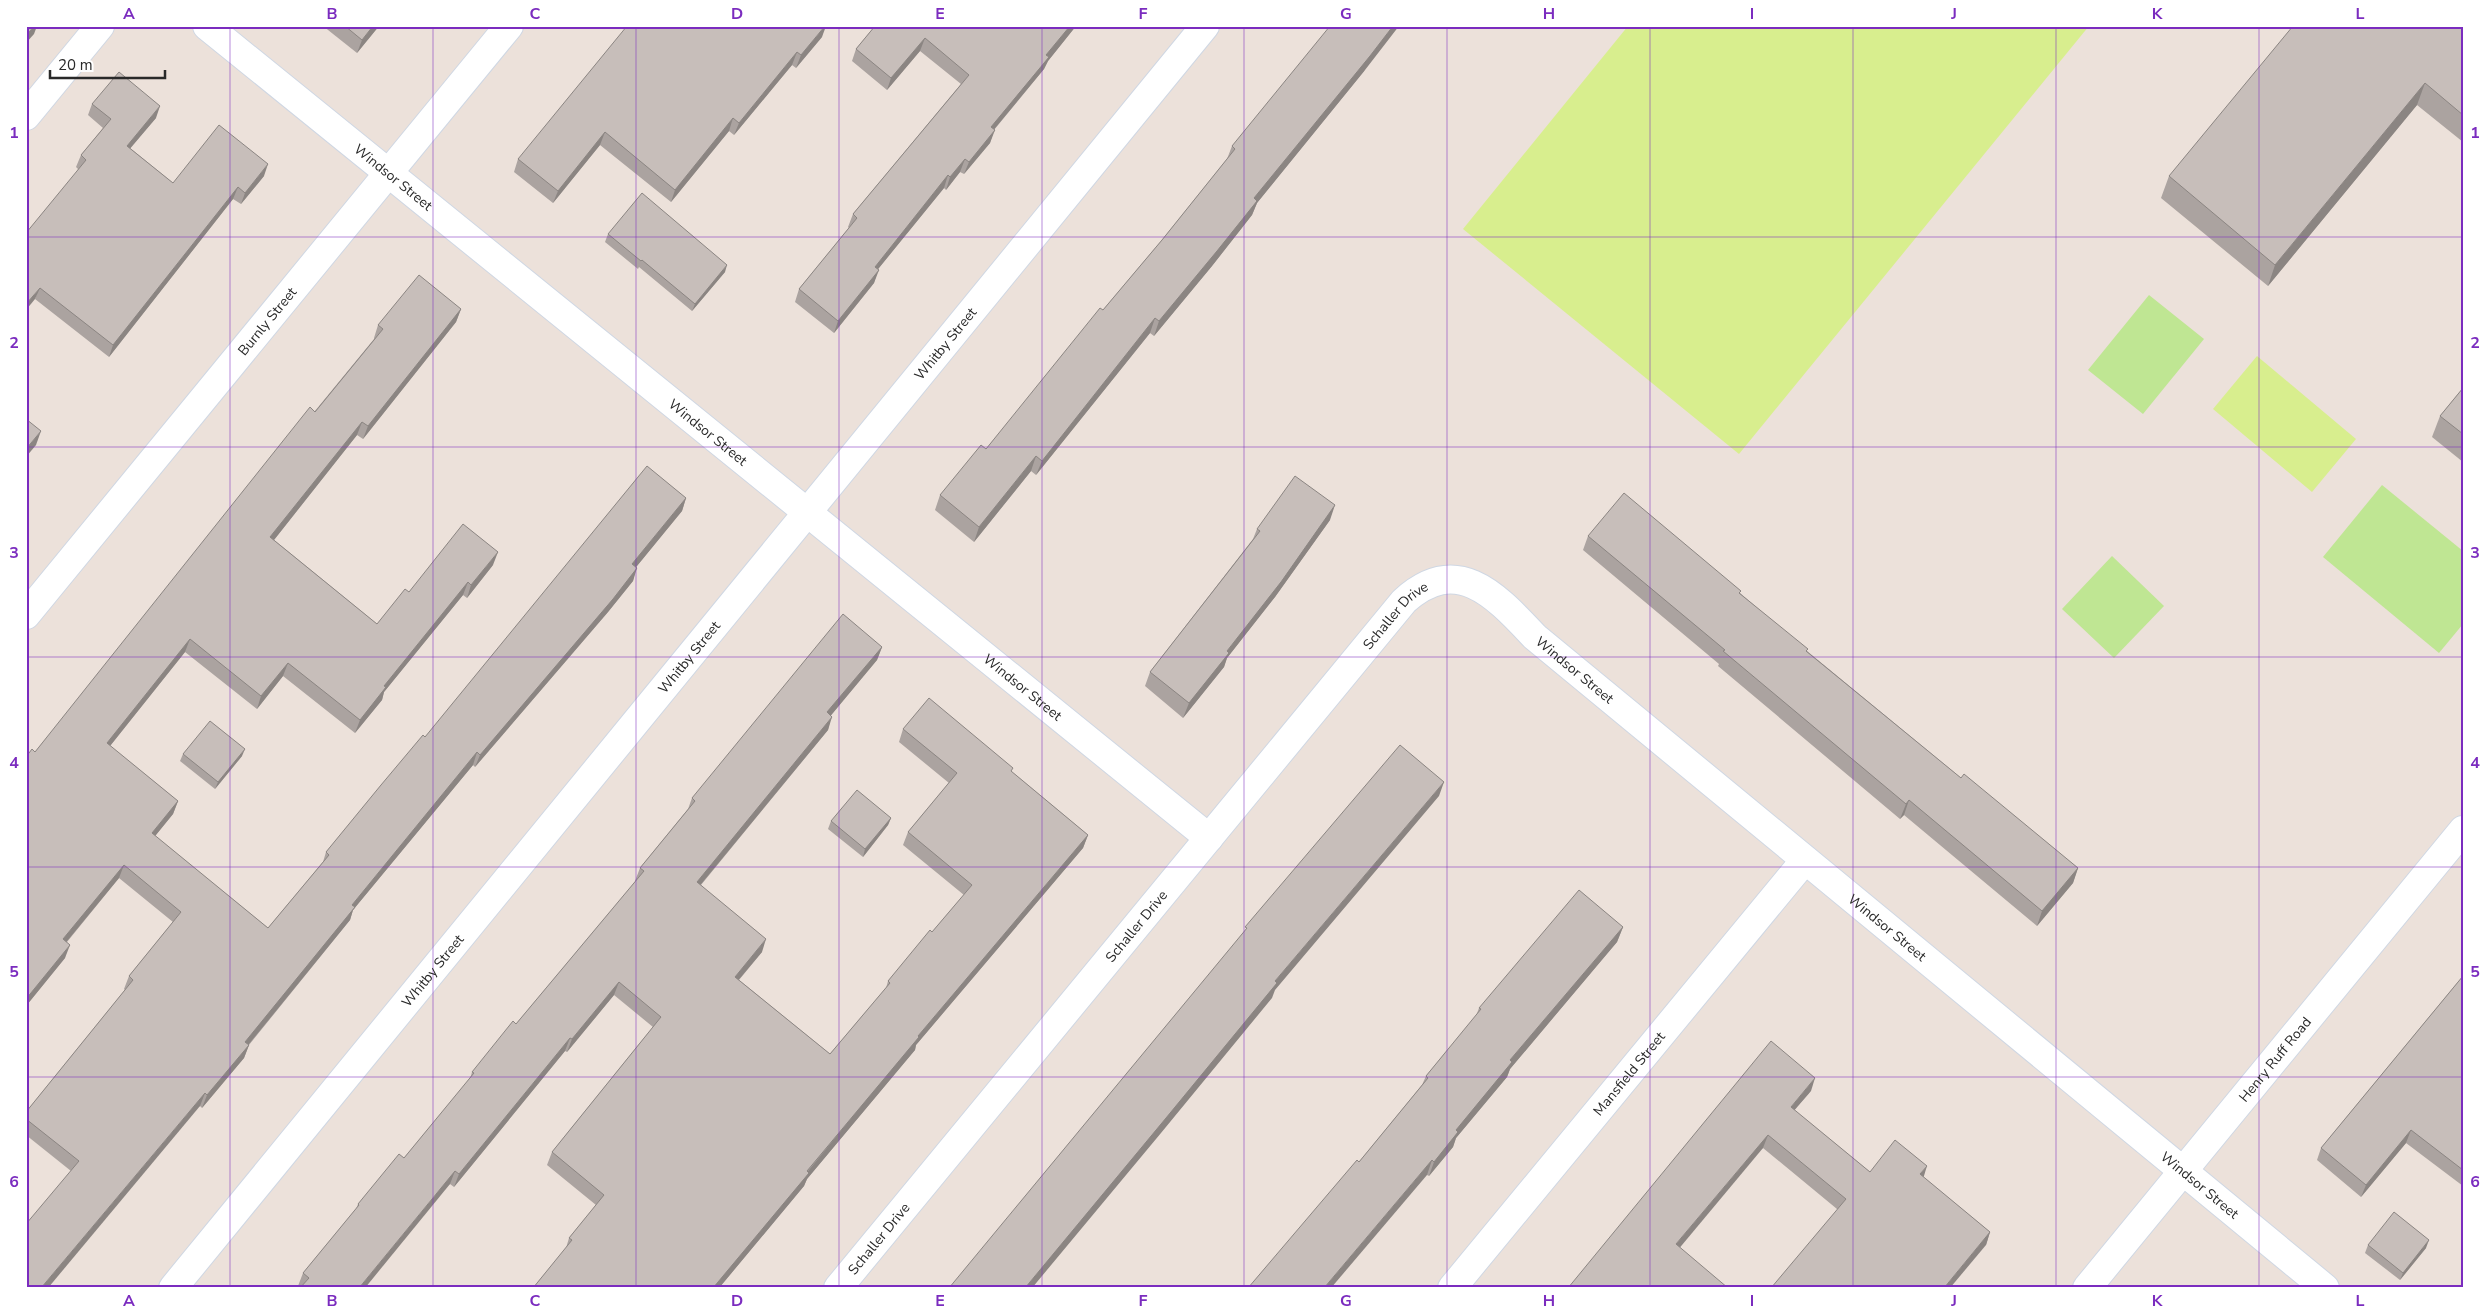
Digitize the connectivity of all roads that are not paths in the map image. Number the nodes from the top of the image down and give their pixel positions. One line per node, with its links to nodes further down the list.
1 (100, 26): 5 (street)
2 (207, 26): 6 (street, Windsor Street)
3 (509, 26): 6 (street, Burnly Street)
4 (1204, 26): 7 (street, Whitby Street)
5 (26, 116)
6 (389, 173): 7 (street, Windsor Street); 9 (street, Burnly Street)
7 (808, 511): 11 (street, Windsor Street); 14 (street, Whitby Street)
8 (1446, 580): 11 (street, Schaller Drive); 12 (street, Windsor Street)
9 (26, 616)
10 (2463, 830): 13 (street, Henry Ruff Road)
11 (1209, 838): 15 (street, Schaller Drive)
12 (1805, 860): 13 (street, Windsor Street); 16 (street, Mansfield Street)
13 (2184, 1172): 17 (street, Henry Ruff Road); 18 (street, Windsor Street)
14 (173, 1288)
15 (838, 1288)
16 (1452, 1288)
17 (2087, 1288)
18 (2326, 1288)

